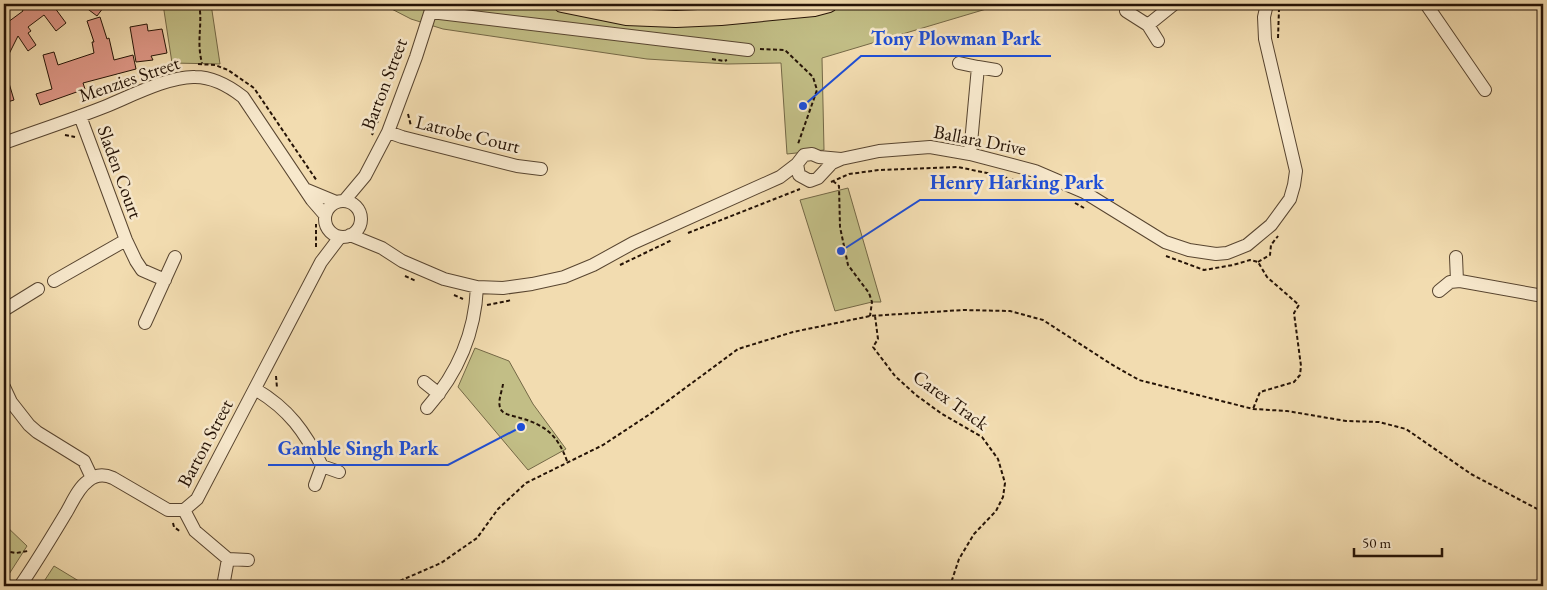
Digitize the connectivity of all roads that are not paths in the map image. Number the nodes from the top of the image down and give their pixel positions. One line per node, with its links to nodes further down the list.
1 (562, 4): 8 (main road)
2 (829, 4): 8 (main road)
3 (1174, 4): 9 (street)
4 (1267, 4): 20 (street, Ballara Drive)
5 (1426, 4): 16 (street)
6 (432, 8): 10 (street); 18 (street, Barton Street)
7 (1126, 11): 9 (street)
8 (626, 17): 10 (street)
9 (1148, 25): 11 (street)
10 (613, 34): 12 (street)
11 (1158, 41)
12 (748, 50)
13 (959, 63): 14 (street)
14 (978, 67): 15 (street); 20 (street)
15 (996, 70)
16 (1485, 90)
17 (80, 116): 19 (street, Menzies Street); 29 (street, Menzies Street); 34 (street, Sladen Court)
18 (388, 132): 24 (street, Latrobe Court); 25 (street, Barton Street)
19 (4, 143)
20 (970, 154): 22 (street, Ballara Drive)
21 (819, 157): 22 (street, Ballara Drive); 23 (street, Ballara Drive); 27 (street)
22 (841, 159): 27 (street, Ballara Drive)
23 (797, 164): 26 (street, Ballara Drive); 28 (street)
24 (541, 168)
25 (365, 176): 30 (street, Barton Street); 31 (street, Barton Street)
26 (780, 177): 28 (street, Ballara Drive); 42 (street, Ballara Drive)
27 (823, 177): 28 (street, Ballara Drive)
28 (802, 183)
29 (307, 190): 30 (street); 32 (street, Menzies Street)
30 (340, 201): 31 (street); 32 (street)
31 (359, 216): 33 (street); 35 (street, Ballara Drive)
32 (322, 220): 33 (street); 38 (street, Barton Street)
33 (345, 236): 35 (street, Ballara Drive); 38 (street, Barton Street)
34 (126, 240): 39 (street, Sladen Court); 40 (street, Sladen Court)
35 (382, 248): 42 (street, Ballara Drive)
36 (1456, 256): 41 (street)
37 (175, 257): 39 (street)
38 (321, 257): 50 (street, Barton Street)
39 (165, 280): 47 (street)
40 (54, 281)
41 (1457, 281): 44 (street); 45 (street)
42 (477, 287): 51 (street)
43 (38, 289): 46 (street)
44 (1439, 291)
45 (1543, 296)
46 (4, 310)
47 (145, 323)
48 (424, 382): 51 (street)
49 (4, 388): 55 (street)
50 (255, 389): 53 (street); 57 (street, Barton Street)
51 (440, 394): 52 (street)
52 (427, 408)
53 (322, 466): 54 (street); 56 (street)
54 (339, 472)
55 (92, 478): 57 (street, Barton Street); 61 (street)
56 (315, 485)
57 (184, 510): 58 (street)
58 (228, 559): 59 (street); 60 (street)
59 (248, 560)
60 (224, 581)
61 (20, 586)

